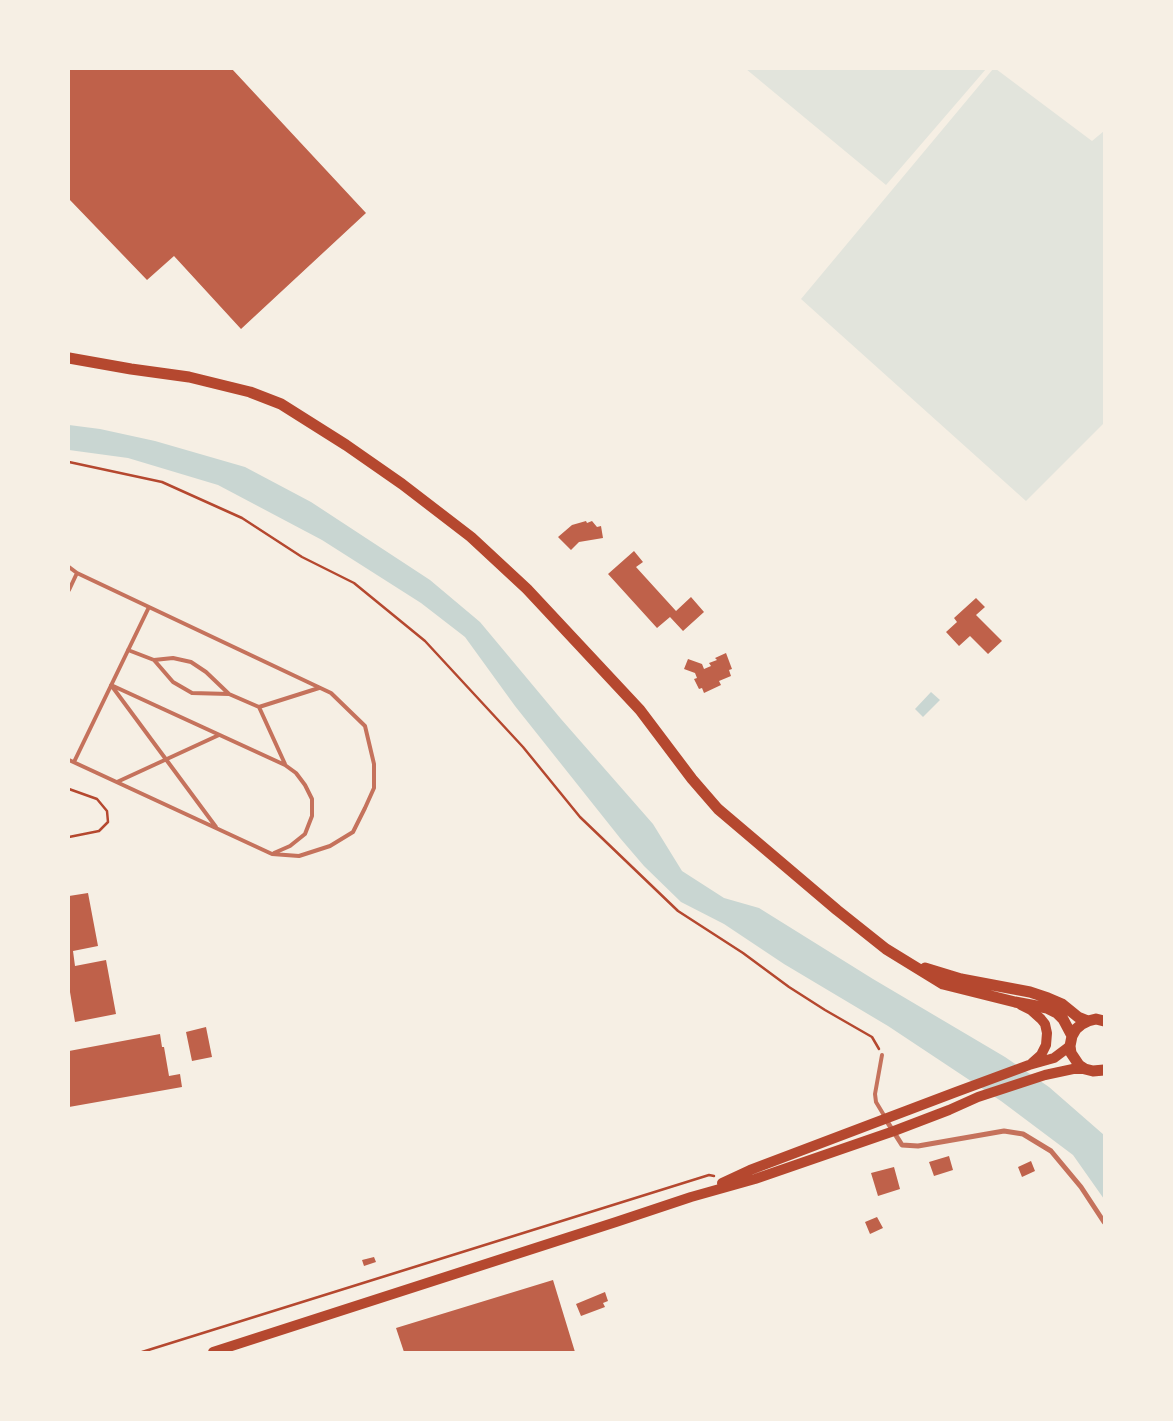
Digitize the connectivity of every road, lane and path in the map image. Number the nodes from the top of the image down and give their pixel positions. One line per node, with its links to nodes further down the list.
1 (69, 358): 23 (main road)
2 (69, 462): 28 (path)
3 (69, 567): 4 (lane)
4 (77, 573): 5 (lane); 6 (lane)
5 (69, 590)
6 (149, 607): 7 (lane); 10 (lane)
7 (128, 650): 8 (lane); 9 (lane)
8 (154, 660): 11 (lane); 11 (lane)
9 (111, 685): 13 (lane); 14 (lane); 16 (lane)
10 (319, 688): 12 (lane); 22 (lane)
11 (229, 694): 12 (lane)
12 (259, 707): 17 (lane)
13 (219, 735): 14 (lane); 17 (lane)
14 (166, 759): 18 (lane); 20 (lane)
15 (69, 760): 16 (lane)
16 (74, 762): 18 (lane)
17 (285, 765): 22 (lane)
18 (117, 782): 20 (lane)
19 (69, 790): 21 (path)
20 (217, 828): 22 (lane)
21 (69, 838)
22 (272, 854)
23 (909, 963): 24 (main road); 25 (main road)
24 (1016, 1002): 27 (main road); 29 (main road)
25 (1088, 1021): 26 (main road); 27 (main road)
26 (1104, 1021)
27 (1071, 1041): 29 (main road); 30 (main road)
28 (882, 1055): 32 (lane)
29 (1029, 1065): 32 (main road)
30 (1085, 1069): 31 (main road); 32 (main road)
31 (1104, 1070)
32 (889, 1124): 33 (main road); 34 (main road); 35 (street)
33 (732, 1178): 34 (main road); 36 (path)
34 (691, 1197): 37 (main road)
35 (1104, 1222)
36 (142, 1352)
37 (213, 1352)

